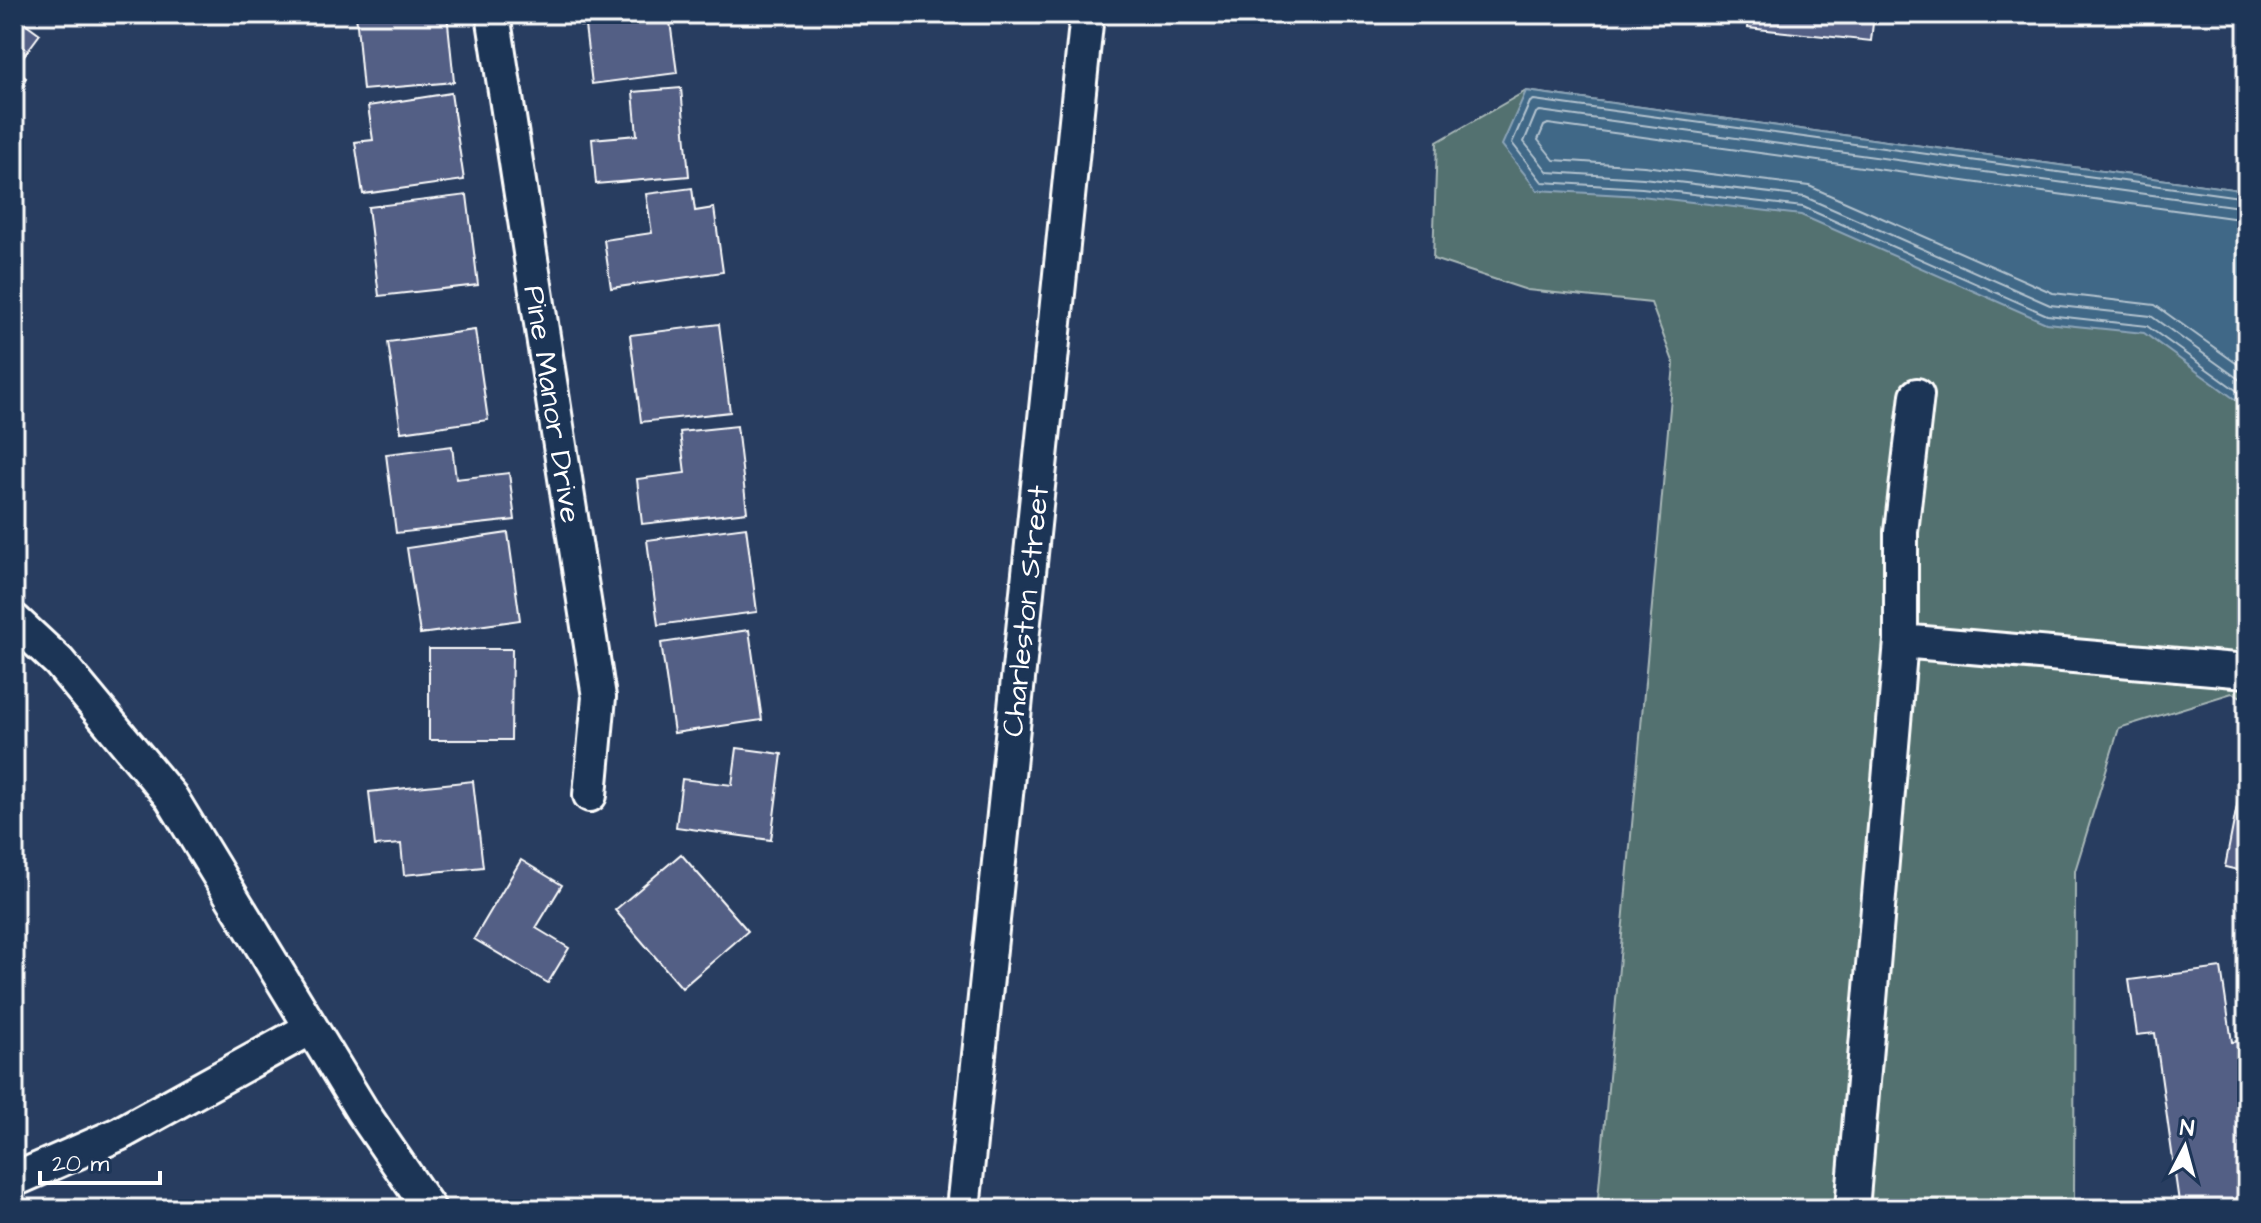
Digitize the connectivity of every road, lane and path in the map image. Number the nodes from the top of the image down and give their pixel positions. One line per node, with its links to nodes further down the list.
1 (493, 14): 7 (street, Pine Manor Drive)
2 (1087, 14): 11 (street, Charleston Street)
3 (1917, 395): 5 (street)
4 (14, 620): 8 (street)
5 (1901, 641): 6 (street); 12 (street)
6 (2247, 671)
7 (590, 795)
8 (311, 1028): 9 (street); 10 (street)
9 (14, 1180)
10 (429, 1209)
11 (963, 1209)
12 (1852, 1209)

